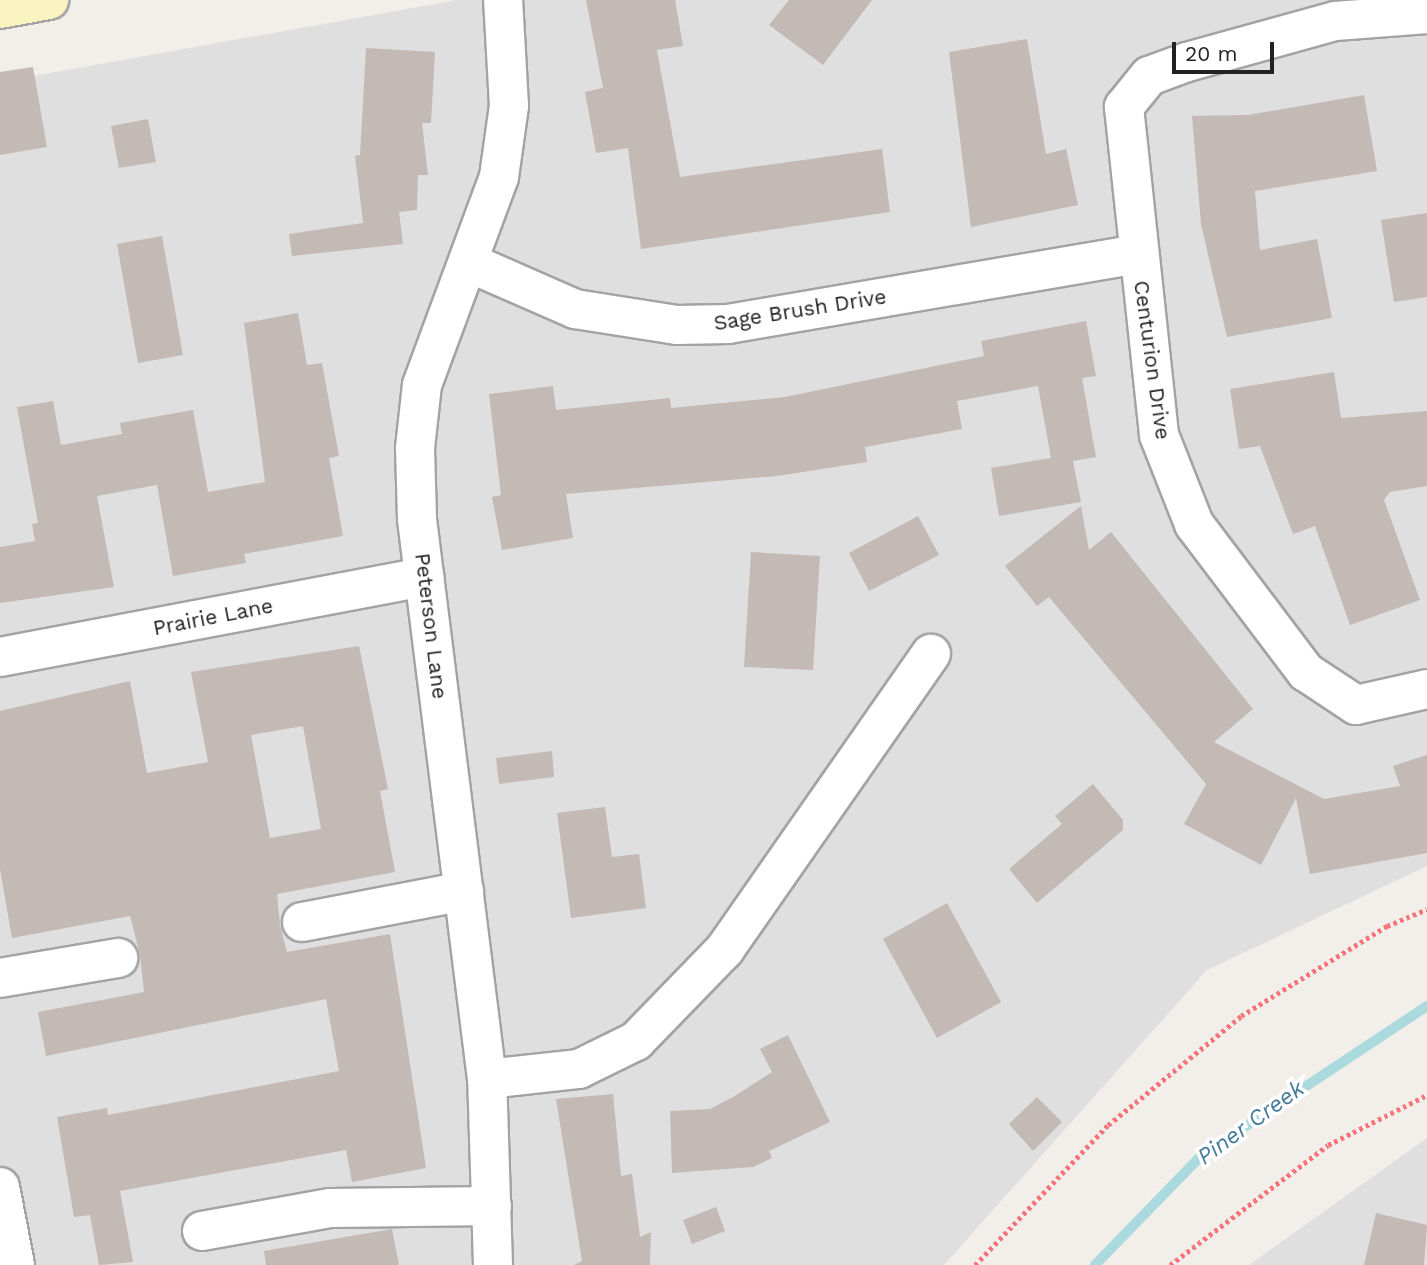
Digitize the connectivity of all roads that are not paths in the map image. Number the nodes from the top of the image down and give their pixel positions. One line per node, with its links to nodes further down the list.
1 (50, 0): 3 (main road)
2 (503, 0): 7 (street, Peterson Lane)
3 (0, 9)
4 (1333, 10): 5 (street, Centurion Drive); 6 (street, Centurion Drive)
5 (1427, 14)
6 (1138, 254): 7 (street, Sage Brush Drive); 11 (street, Centurion Drive)
7 (470, 263): 8 (street, Peterson Lane)
8 (425, 577): 10 (street, Prairie Lane); 12 (street, Peterson Lane)
9 (931, 654): 16 (street)
10 (0, 657)
11 (1427, 689)
12 (464, 891): 13 (street); 16 (street, Peterson Lane)
13 (302, 922)
14 (118, 958): 15 (street)
15 (0, 978)
16 (487, 1079): 18 (street, Peterson Lane)
17 (0, 1186): 20 (street)
18 (492, 1206): 19 (street); 21 (street, Peterson Lane)
19 (202, 1231)
20 (15, 1265)
21 (493, 1265)

